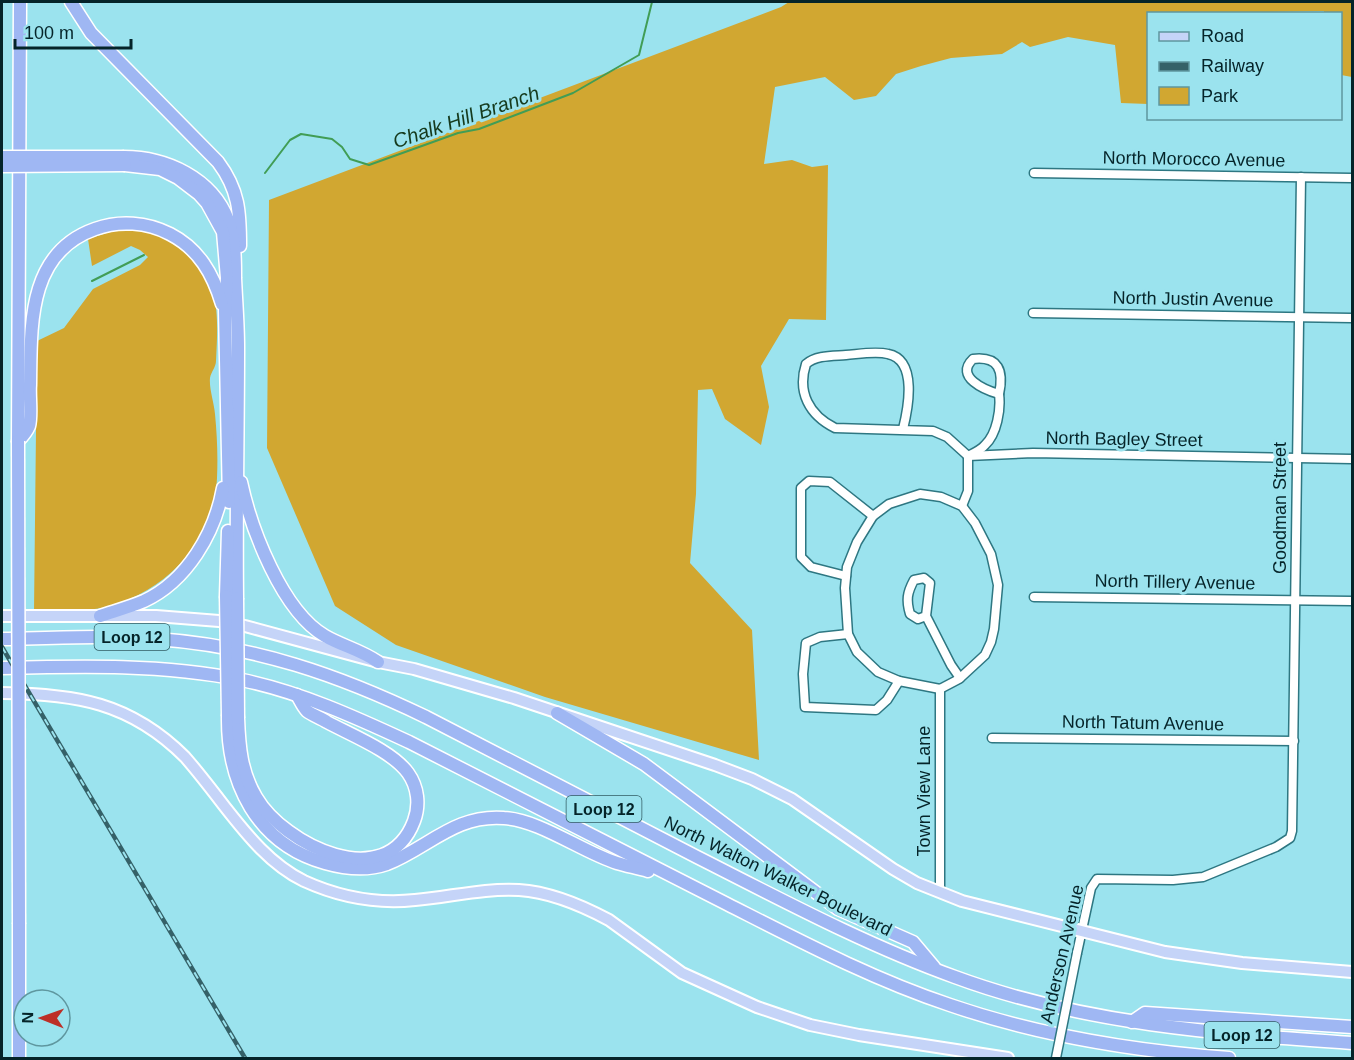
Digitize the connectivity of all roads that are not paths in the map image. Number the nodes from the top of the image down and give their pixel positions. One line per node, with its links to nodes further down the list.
1 (20, 2): 16 (highway)
2 (71, 2): 9 (highway)
3 (2, 157): 4 (highway, bridge)
4 (124, 161): 5 (highway, bridge); 9 (highway); 10 (highway)
5 (2, 166)
6 (1034, 173): 7 (street, North Morocco Avenue)
7 (1301, 177): 8 (street, North Morocco Avenue); 12 (street, Goodman Street)
8 (1353, 178)
9 (238, 310): 20 (highway)
10 (225, 311): 16 (highway); 20 (highway)
11 (1033, 313): 12 (street, North Justin Avenue)
12 (1299, 317): 13 (street, North Justin Avenue); 18 (street, Goodman Street)
13 (1353, 318)
14 (999, 394): 14 (street); 17 (street)
15 (903, 429): 15 (street); 17 (street)
16 (22, 432): 52 (highway, bridge)
17 (968, 456): 18 (street, North Bagley Street); 21 (street)
18 (1296, 458): 19 (street, North Bagley Street); 25 (street, Goodman Street)
19 (1353, 459)
20 (232, 469): 28 (highway); 32 (highway); 40 (highway, bridge)
21 (962, 506): 22 (street); 34 (street)
22 (873, 516): 23 (street); 23 (street)
23 (846, 576): 30 (street)
24 (1034, 597): 25 (street, North Tillery Avenue)
25 (1296, 600): 26 (street, North Tillery Avenue); 42 (street, Goodman Street)
26 (1353, 601)
27 (2, 616): 28 (main road)
28 (100, 616): 32 (main road)
29 (926, 616): 29 (street); 34 (street)
30 (848, 634): 35 (street); 35 (street)
31 (2, 639): 47 (highway, North Walton Walker Boulevard / Loop 12)
32 (378, 662): 39 (main road)
33 (2, 668): 38 (highway, Loop 12)
34 (960, 678): 36 (street)
35 (899, 681): 36 (street)
36 (940, 689): 45 (street, Town View Lane)
37 (2, 693): 53 (main road)
38 (297, 695): 40 (highway); 44 (highway, Loop 12)
39 (557, 713): 45 (main road); 47 (highway)
40 (233, 717): 44 (highway)
41 (992, 738): 42 (street, North Tatum Avenue)
42 (1294, 741): 43 (street, Goodman Street)
43 (1290, 838): 46 (street, Anderson Avenue)
44 (670, 876): 55 (highway, Loop 12)
45 (940, 893): 46 (main road)
46 (1081, 932): 48 (main road); 54 (street, Anderson Avenue, bridge)
47 (936, 969): 49 (highway, North Walton Walker Boulevard / Loop 12)
48 (1353, 972)
49 (1132, 1022): 50 (highway); 51 (highway, North Walton Walker Boulevard / Loop 12)
50 (1353, 1027)
51 (1353, 1043)
52 (19, 1059)
53 (1008, 1059)
54 (1056, 1059)
55 (1229, 1059)

